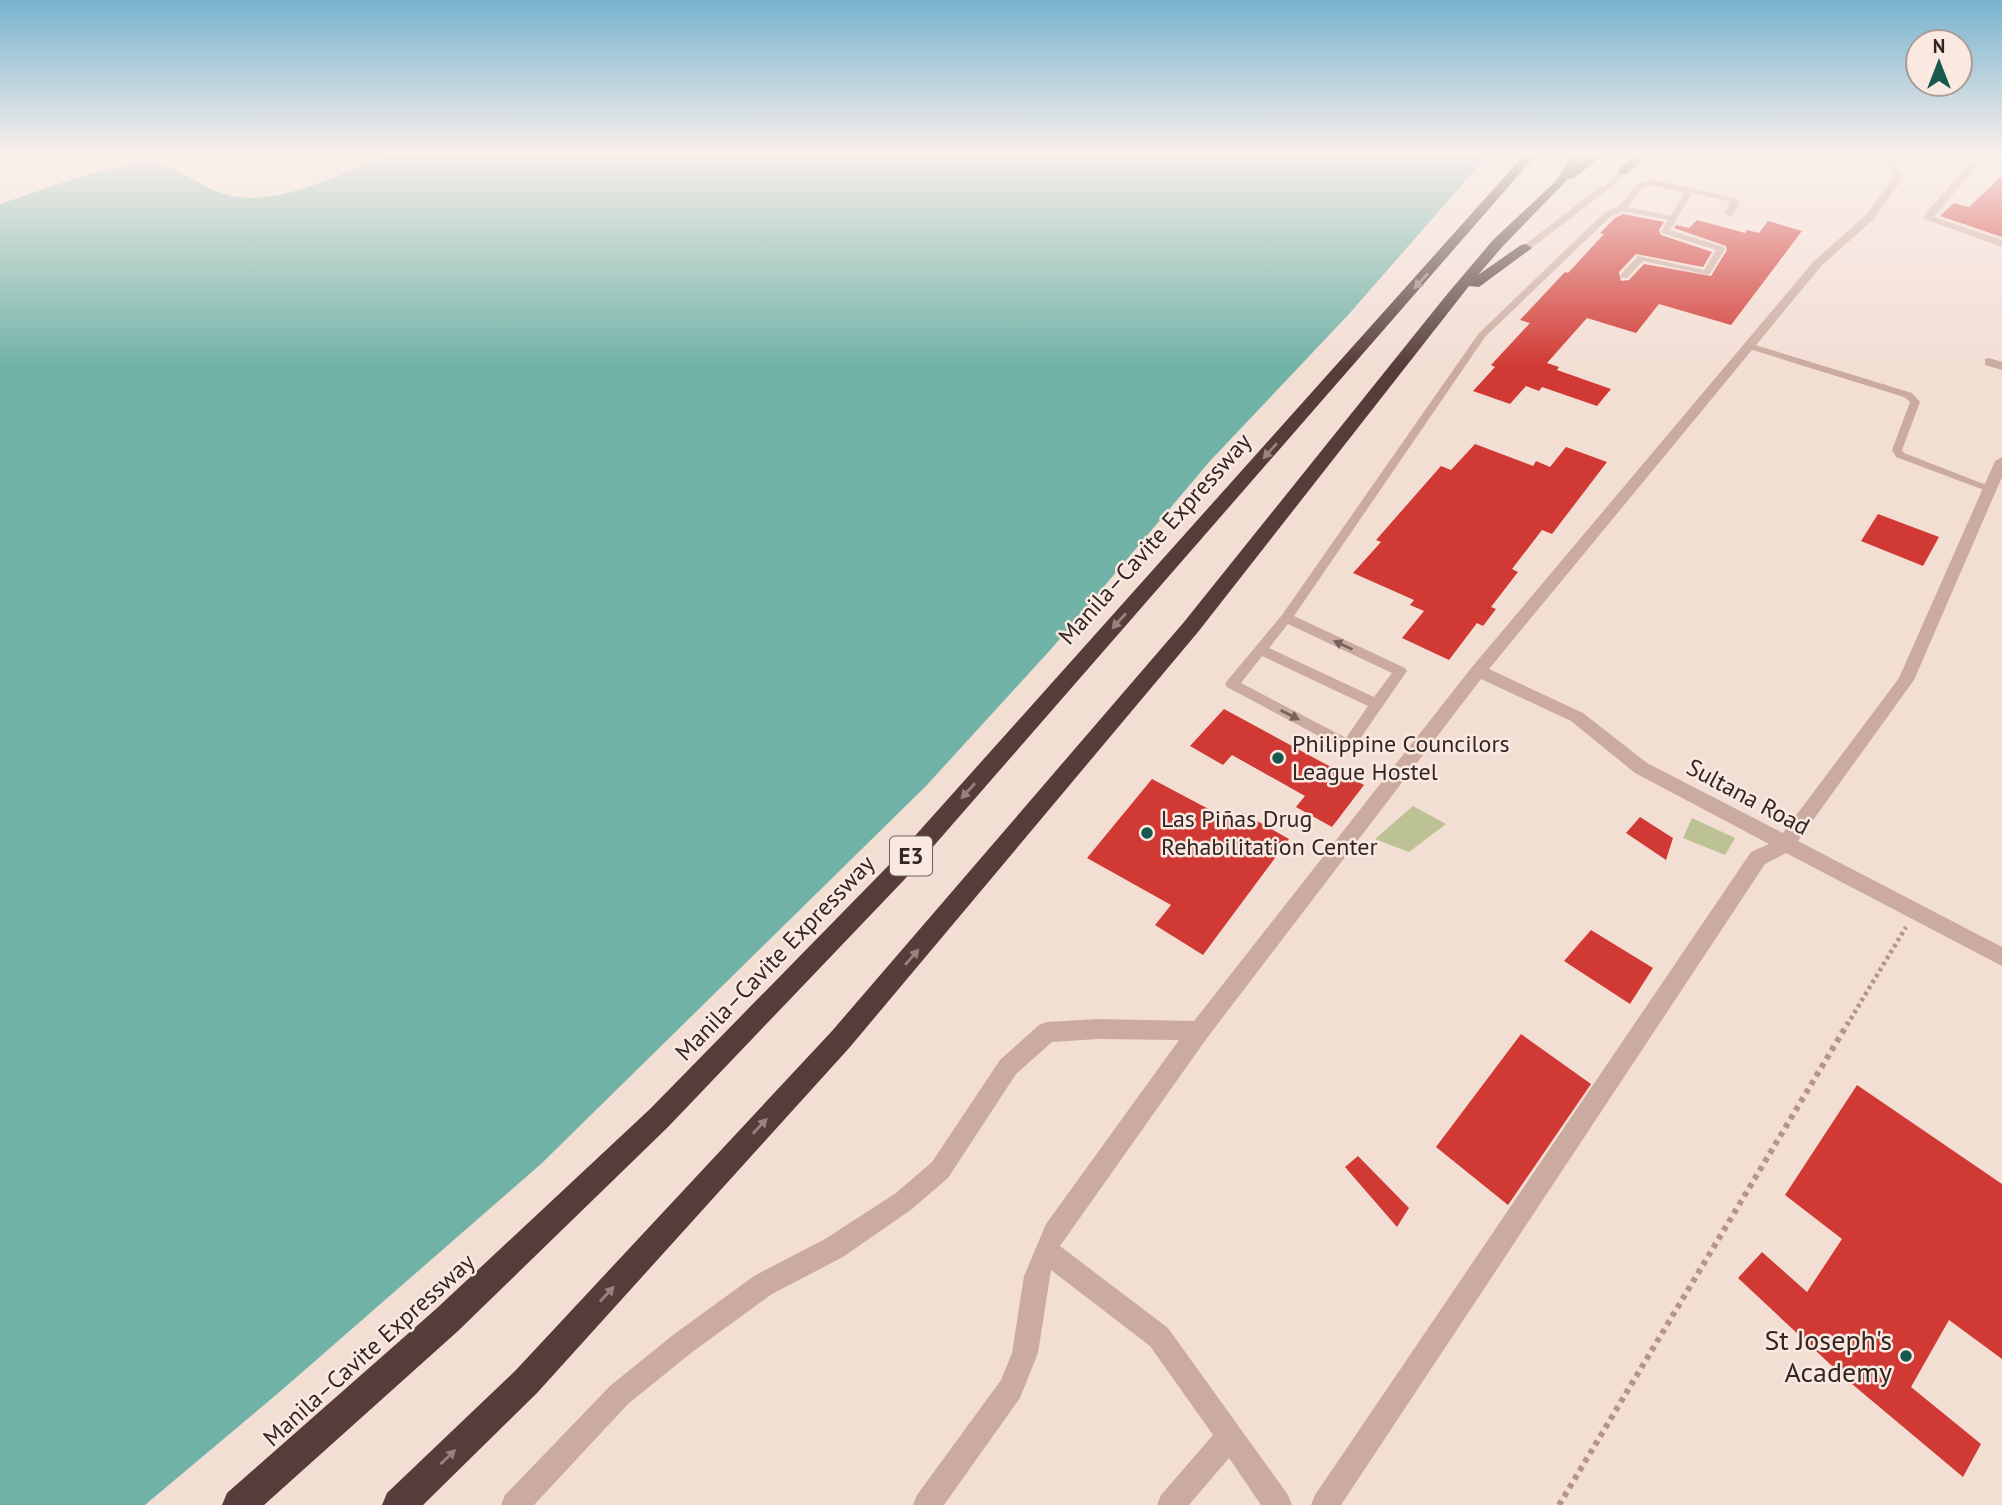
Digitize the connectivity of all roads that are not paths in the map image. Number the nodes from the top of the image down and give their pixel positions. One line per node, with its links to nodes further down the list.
1 (1468, 225): 26 (highway, Manila–Cavite Expressway / E3, one-way to 26)
2 (1516, 225): 11 (highway)
3 (1556, 225): 9 (lane)
4 (1596, 225): 17 (lane)
5 (1669, 225): 10 (lane)
6 (1861, 225): 12 (street)
7 (1943, 225): 8 (street)
8 (2002, 244)
9 (1526, 248): 11 (highway)
10 (1624, 276)
11 (1449, 301): 27 (highway, one-way to 11)
12 (1749, 346): 16 (lane); 19 (street)
13 (1989, 362): 14 (street)
14 (2002, 366)
15 (2002, 461): 16 (street)
16 (1988, 488): 21 (street)
17 (1286, 618): 18 (lane); 20 (lane, one-way to 17)
18 (1261, 649): 20 (lane); 20 (lane, one-way to 20)
19 (1478, 671): 21 (street, Sultana Road); 23 (street)
20 (1377, 704)
21 (1785, 845): 22 (street, Sultana Road); 32 (street)
22 (2002, 957)
23 (1199, 1031): 24 (street); 28 (street)
24 (1045, 1250): 25 (street); 29 (street)
25 (1229, 1437): 30 (street); 31 (street)
26 (239, 1505)
27 (400, 1505)
28 (515, 1505)
29 (927, 1505)
30 (1171, 1505)
31 (1278, 1505)
32 (1325, 1505)

